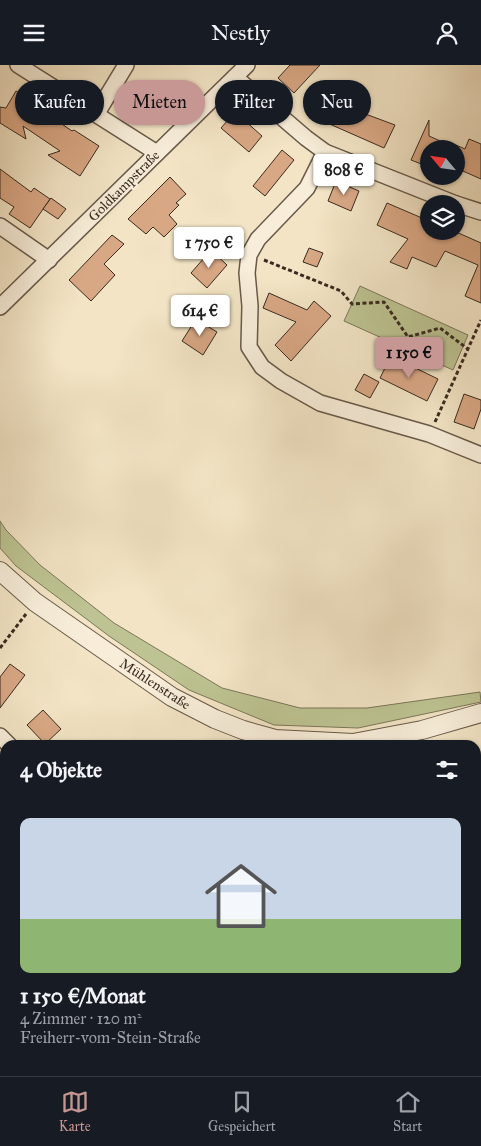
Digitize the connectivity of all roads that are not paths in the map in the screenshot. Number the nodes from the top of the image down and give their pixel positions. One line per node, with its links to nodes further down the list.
1 (18, 65): 5 (street)
2 (126, 65): 6 (street)
3 (247, 65): 4 (street, Goldkampstraße)
4 (235, 77): 8 (street); 9 (street, Goldkampstraße)
5 (43, 80)
6 (104, 101)
7 (104, 118): 9 (street)
8 (325, 152): 10 (street); 16 (street)
9 (157, 153): 14 (street, Goldkampstraße)
10 (433, 195)
11 (465, 207): 12 (street)
12 (481, 212)
13 (0, 226): 14 (street)
14 (49, 260): 15 (street, Goldkampstraße)
15 (0, 307)
16 (481, 455)
17 (0, 571): 19 (street, Mühlenstraße)
18 (481, 713): 20 (street, Mühlenstraße)
19 (271, 740)
20 (369, 740)

